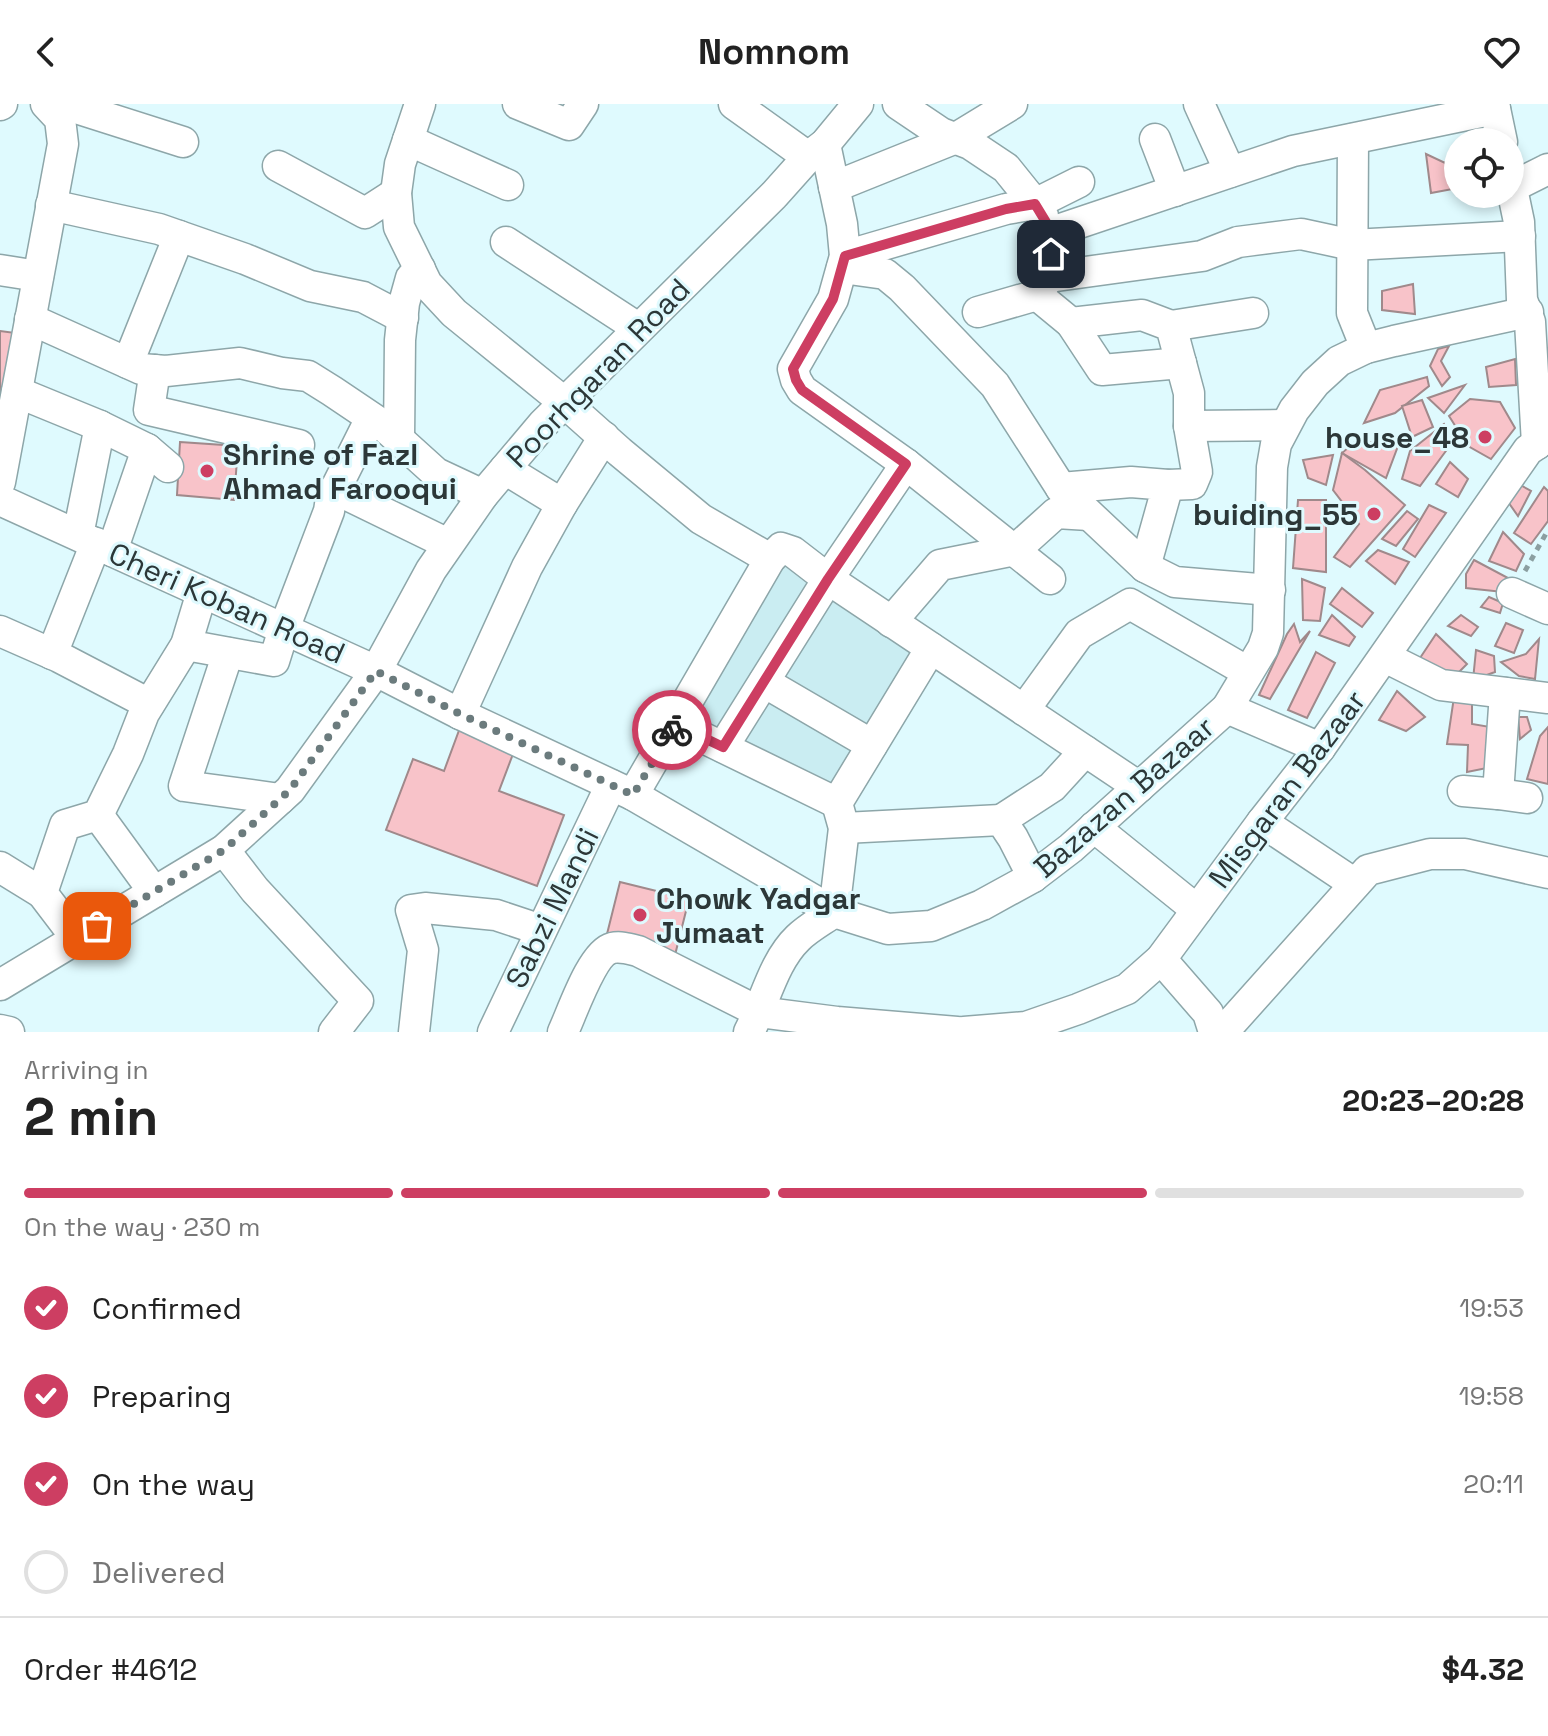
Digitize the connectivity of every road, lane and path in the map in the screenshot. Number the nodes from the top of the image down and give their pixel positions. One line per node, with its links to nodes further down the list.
1 (420, 104): 15 (street)
2 (518, 104): 3 (street)
3 (583, 104)
4 (734, 104): 17 (street)
5 (898, 104): 12 (street)
6 (1012, 104): 12 (street)
7 (1199, 104): 20 (street)
8 (849, 107): 17 (street, Poorhgaran Road)
9 (1494, 107): 11 (street); 14 (street)
10 (63, 109): 16 (street); 28 (street)
11 (1499, 128)
12 (956, 138): 24 (street); 27 (street)
13 (1155, 139): 25 (street)
14 (1353, 139): 20 (street); 34 (street)
15 (408, 140): 23 (street); 26 (street)
16 (183, 142)
17 (816, 150): 24 (street); 47 (street, Poorhgaran Road)
18 (278, 166): 26 (street)
19 (1548, 169): 21 (street)
20 (1230, 172): 25 (street)
21 (1524, 178)
22 (1079, 182): 27 (street)
23 (508, 185)
24 (834, 187): 35 (street)
25 (1175, 191): 30 (street)
26 (396, 193): 36 (street)
27 (1035, 204): 30 (street); 35 (street)
28 (51, 205): 31 (street); 38 (street)
29 (1516, 208): 32 (street)
30 (1052, 232): 39 (street)
31 (179, 236): 43 (street); 51 (street)
32 (1520, 236): 34 (street); 41 (street)
33 (506, 242): 47 (street)
34 (1352, 245): 39 (street); 48 (street)
35 (843, 262): 63 (street); 67 (street)
36 (420, 269): 43 (street); 53 (street)
37 (0, 270): 38 (street)
38 (38, 276): 44 (street)
39 (1043, 286): 40 (street); 45 (street)
40 (978, 312)
41 (1528, 312): 48 (street); 49 (street)
42 (1253, 313): 46 (street)
43 (403, 318): 60 (street)
44 (30, 319): 51 (street); 52 (street)
45 (1071, 323): 46 (street); 50 (street)
46 (1171, 326): 50 (street)
47 (638, 328): 53 (street, Poorhgaran Road)
48 (1366, 348): 56 (street)
49 (1540, 356): 62 (street)
50 (1181, 363): 57 (street)
51 (142, 367): 54 (street); 55 (street)
52 (10, 400): 58 (street); 65 (street)
53 (565, 403): 59 (street); 64 (street, Poorhgaran Road)
54 (149, 410): 58 (street); 61 (street)
55 (371, 418): 60 (street); 68 (street)
56 (1284, 425): 57 (street); 81 (street)
57 (1189, 426): 66 (street)
58 (102, 427): 74 (street); 74 (street)
59 (604, 437): 71 (street); 77 (street)
60 (399, 439): 69 (street)
61 (299, 445)
62 (1542, 445): 92 (street, Misgaran Bazaar)
63 (906, 464): 76 (street); 79 (street)
64 (505, 469): 69 (street, Poorhgaran Road); 71 (street)
65 (0, 482)
66 (1168, 485): 67 (street); 78 (street)
67 (1061, 488): 72 (street)
68 (335, 489): 75 (street); 86 (street)
69 (483, 495): 75 (street, Poorhgaran Road)
70 (0, 500): 74 (street, Cheri Koban Road)
71 (562, 504): 101 (street)
72 (1089, 515): 76 (street); 78 (street)
73 (1548, 530): 83 (path)
74 (95, 543): 82 (street, Cheri Koban Road); 91 (street)
75 (448, 544): 93 (street, Poorhgaran Road)
76 (1015, 550): 80 (street); 85 (street)
77 (770, 559): 79 (street); 102 (street, Sabzi Mandi)
78 (1145, 567): 81 (street)
79 (828, 579): 85 (street); 95 (street)
80 (1050, 579)
81 (1270, 590): 94 (street)
82 (202, 592): 86 (street, Cheri Koban Road); 88 (street)
83 (1512, 593): 84 (street)
84 (1548, 609)
85 (891, 622): 89 (street)
86 (284, 629): 90 (street); 93 (street, Cheri Koban Road)
87 (0, 631): 91 (street)
88 (186, 645): 90 (street); 98 (street)
89 (931, 648): 100 (street); 103 (street)
90 (228, 653): 110 (street)
91 (52, 654): 98 (street)
92 (1385, 657): 96 (street); 105 (street, Misgaran Bazaar)
93 (376, 671): 101 (street, Cheri Koban Road); 110 (street, Poorhgaran Road)
94 (1248, 672): 99 (street); 100 (street)
95 (764, 682): 103 (street); 104 (street)
96 (1505, 693): 97 (street); 109 (street)
97 (1548, 698)
98 (149, 704): 111 (street)
99 (1227, 708): 105 (street, Bazazan Bazaar); 107 (street, Bazazan Bazaar)
100 (1024, 710): 106 (street)
101 (460, 714): 108 (street, Cheri Koban Road)
102 (675, 724): 104 (street); 108 (street, Sabzi Mandi)
103 (872, 745): 112 (street)
104 (723, 747): 112 (street)
105 (1320, 748): 114 (street, Misgaran Bazaar)
106 (1085, 751): 107 (street); 113 (street)
107 (1139, 787): 115 (street, Bazazan Bazaar)
108 (622, 790): 124 (street, Cheri Koban Road); 125 (street, Sabzi Mandi)
109 (1463, 791)
110 (280, 799): 116 (street, Poorhgaran Road)
111 (98, 815): 121 (street); 122 (street)
112 (841, 815): 113 (street); 124 (street)
113 (1001, 820): 119 (street)
114 (1262, 822): 120 (street); 123 (street, Misgaran Bazaar)
115 (1094, 827): 119 (street, Bazazan Bazaar); 123 (street)
116 (224, 850): 121 (street, Poorhgaran Road); 133 (street)
117 (0, 867): 122 (street)
118 (1548, 873): 120 (street)
119 (1033, 877): 124 (street, Bazazan Bazaar)
120 (1355, 884): 140 (street)
121 (154, 892): 126 (street, Poorhgaran Road)
122 (42, 893): 126 (street)
123 (1197, 910): 127 (street, Misgaran Bazaar)
124 (834, 912): 129 (street)
125 (541, 930): 134 (street); 135 (street, Sabzi Mandi)
126 (77, 939): 128 (street, Poorhgaran Road)
127 (1161, 959): 138 (street, Misgaran Bazaar); 139 (street)
128 (0, 985)
129 (754, 1022): 130 (street); 136 (street)
130 (843, 1027): 137 (street)
131 (0, 1030): 132 (street)
132 (9, 1032)
133 (334, 1032)
134 (414, 1032)
135 (493, 1032)
136 (563, 1032)
137 (957, 1032)
138 (964, 1032)
139 (1214, 1032)
140 (1223, 1032)

